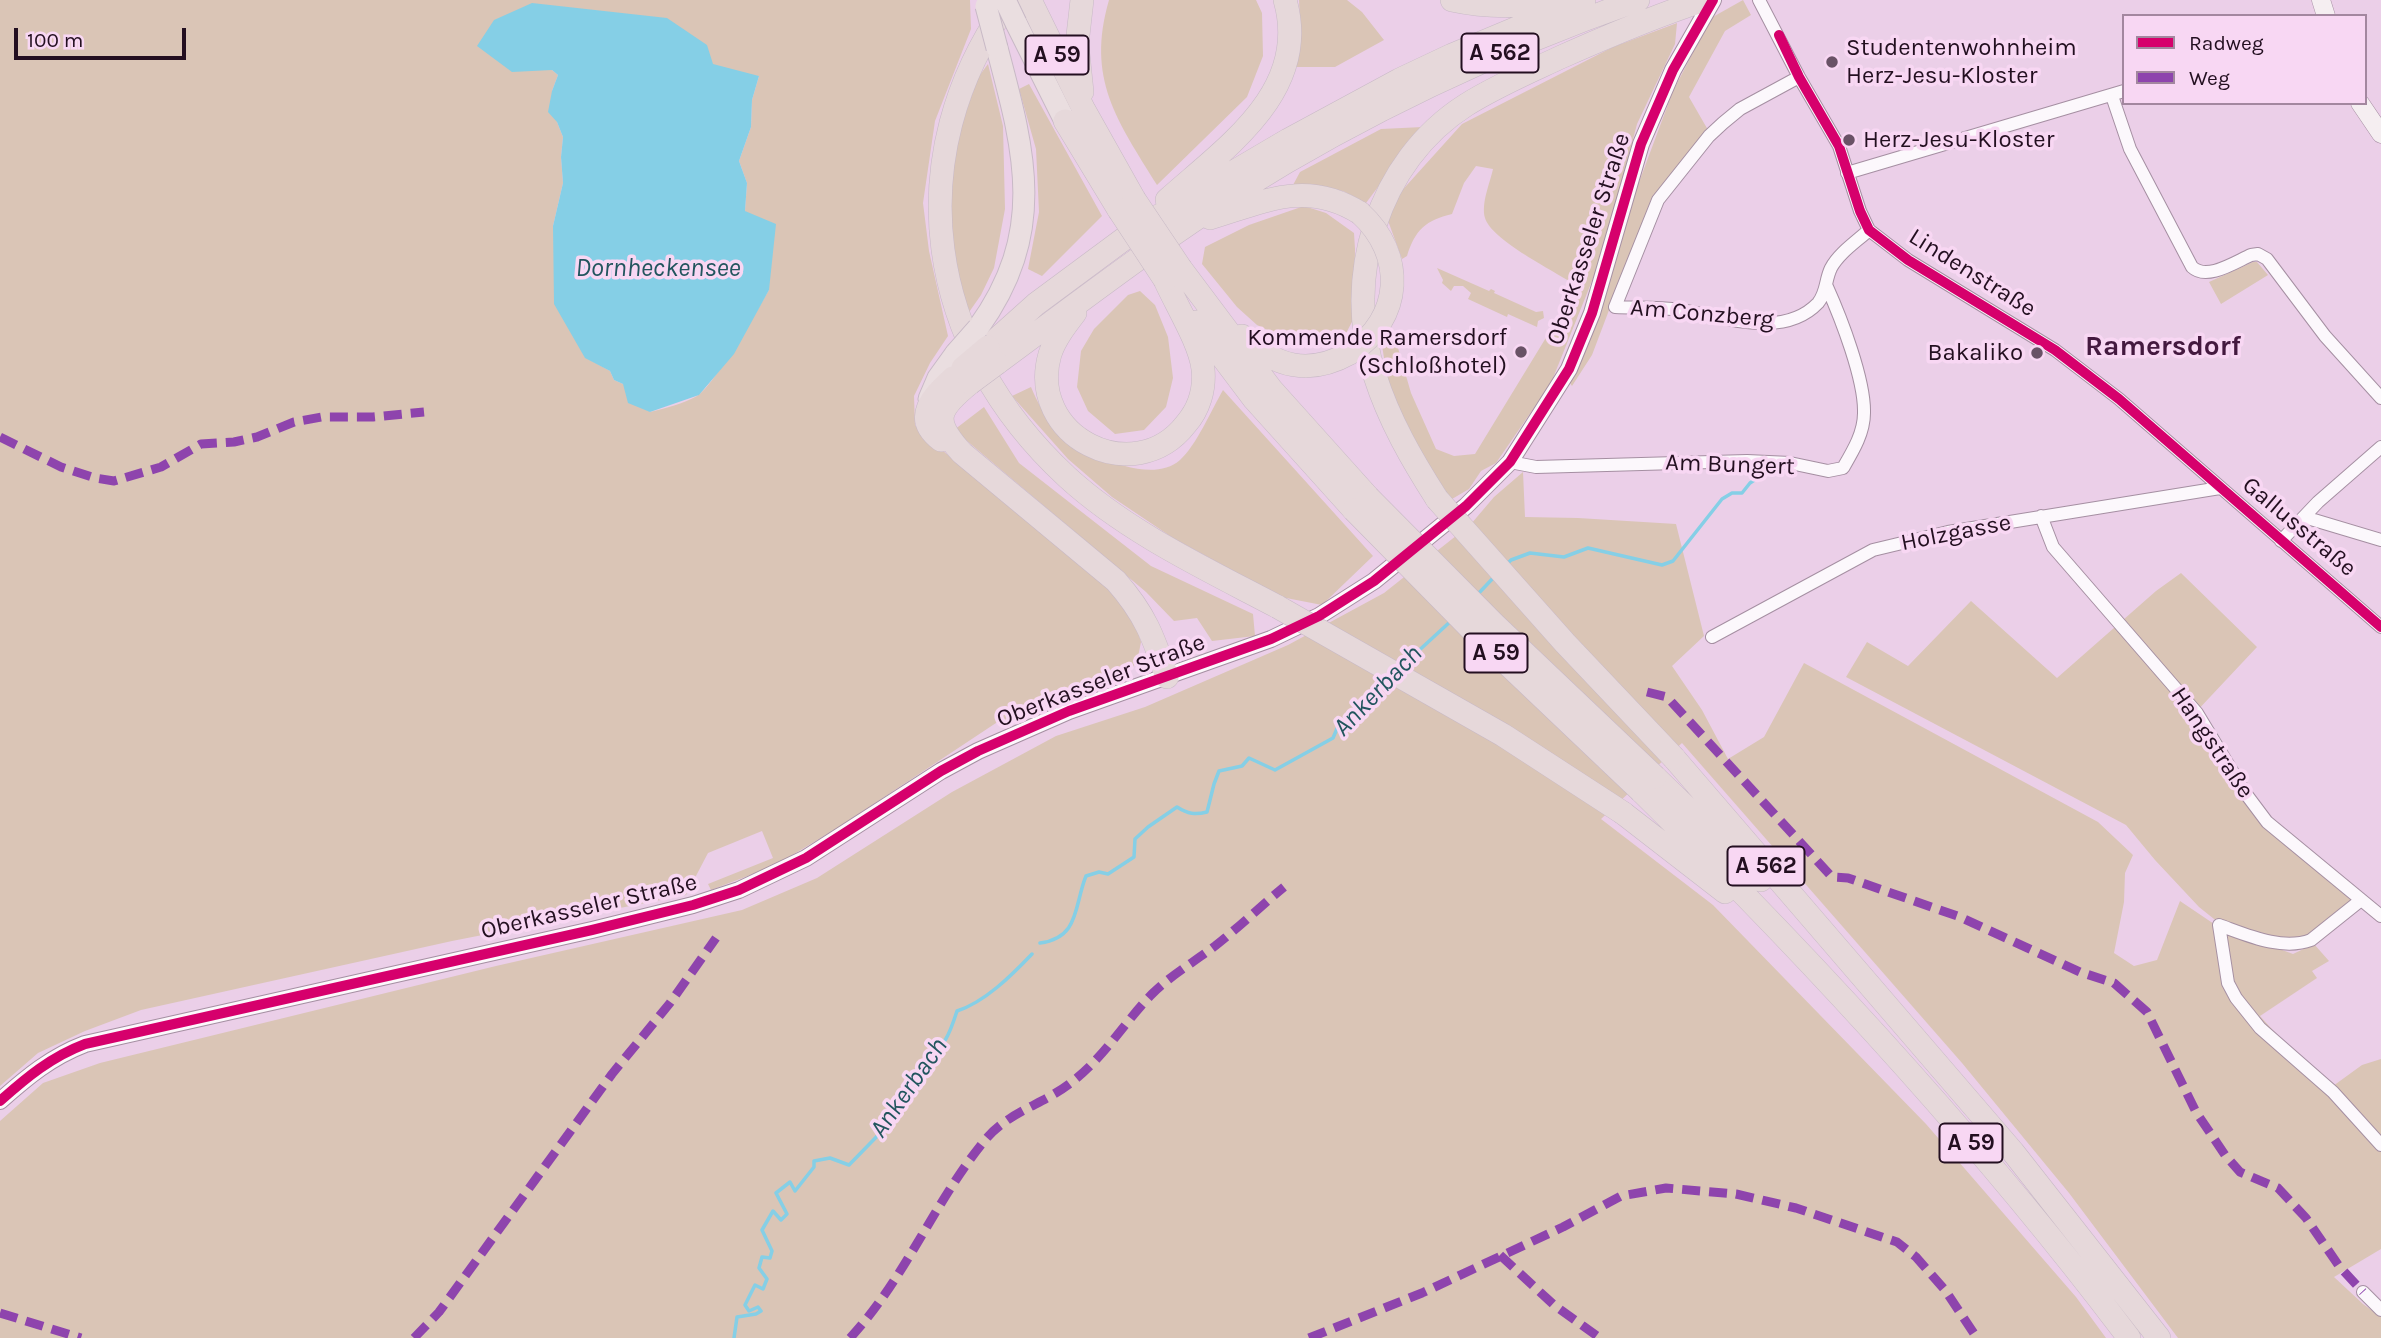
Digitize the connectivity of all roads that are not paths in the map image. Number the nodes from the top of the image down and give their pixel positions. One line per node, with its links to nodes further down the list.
1 (1082, 0): 14 (highway)
2 (1285, 0): 18 (highway)
3 (1452, 0): 4 (highway)
4 (1565, 0)
5 (1584, 0): 18 (highway)
6 (1638, 0): 17 (highway, A 562)
7 (1704, 0): 43 (highway, A 562, bridge)
8 (1713, 0): 29 (street, Oberkasseler Straße)
9 (1759, 0): 11 (street)
10 (1007, 1): 14 (highway, A 59); 14 (highway, A 59, bridge); 24 (highway, bridge); 42 (highway, A 59, bridge)
11 (1799, 77): 16 (street); 21 (street, Am Conzberg)
12 (2118, 94): 16 (street); 26 (street)
13 (2361, 105): 15 (main road)
14 (1074, 115): 20 (highway, A 59, bridge)
15 (2381, 134)
16 (1847, 173): 19 (street)
17 (1190, 224): 22 (highway, A 562); 23 (highway, bridge)
18 (1140, 227): 24 (highway)
19 (1869, 230): 21 (street, Am Conzberg); 30 (street, Lindenstraße)
20 (1173, 275): 22 (highway); 23 (highway, A 59); 31 (highway, A 59)
21 (1827, 287): 29 (street, Am Bungert)
22 (1090, 294): 24 (highway, A 562)
23 (1199, 296): 31 (highway, A 59)
24 (988, 346): 25 (highway, bridge)
25 (963, 368): 28 (highway); 28 (highway)
26 (2381, 398)
27 (2381, 447): 33 (street)
28 (962, 453): 38 (highway)
29 (1510, 462): 38 (street, Oberkasseler Straße)
30 (2220, 488): 32 (street, Holzgasse); 35 (street, Gallusstraße)
31 (1361, 504): 39 (highway, A 59, bridge)
32 (2042, 516): 37 (street, Holzgasse); 40 (street, Hangstraße)
33 (2304, 517): 34 (street); 35 (street)
34 (2381, 540)
35 (2281, 541): 36 (street, Gallusstraße)
36 (2381, 626)
37 (1712, 638)
38 (1167, 677): 44 (street, Oberkasseler Straße)
39 (1648, 784): 42 (highway, A 59); 43 (highway, A 59)
40 (2361, 900): 41 (street, Hangstraße); 45 (street)
41 (2381, 916)
42 (1803, 957): 48 (highway, A 59)
43 (1859, 974): 49 (highway, A 59)
44 (0, 1101)
45 (2381, 1145)
46 (2363, 1292): 47 (street)
47 (2381, 1310)
48 (2129, 1338)
49 (2159, 1338)

